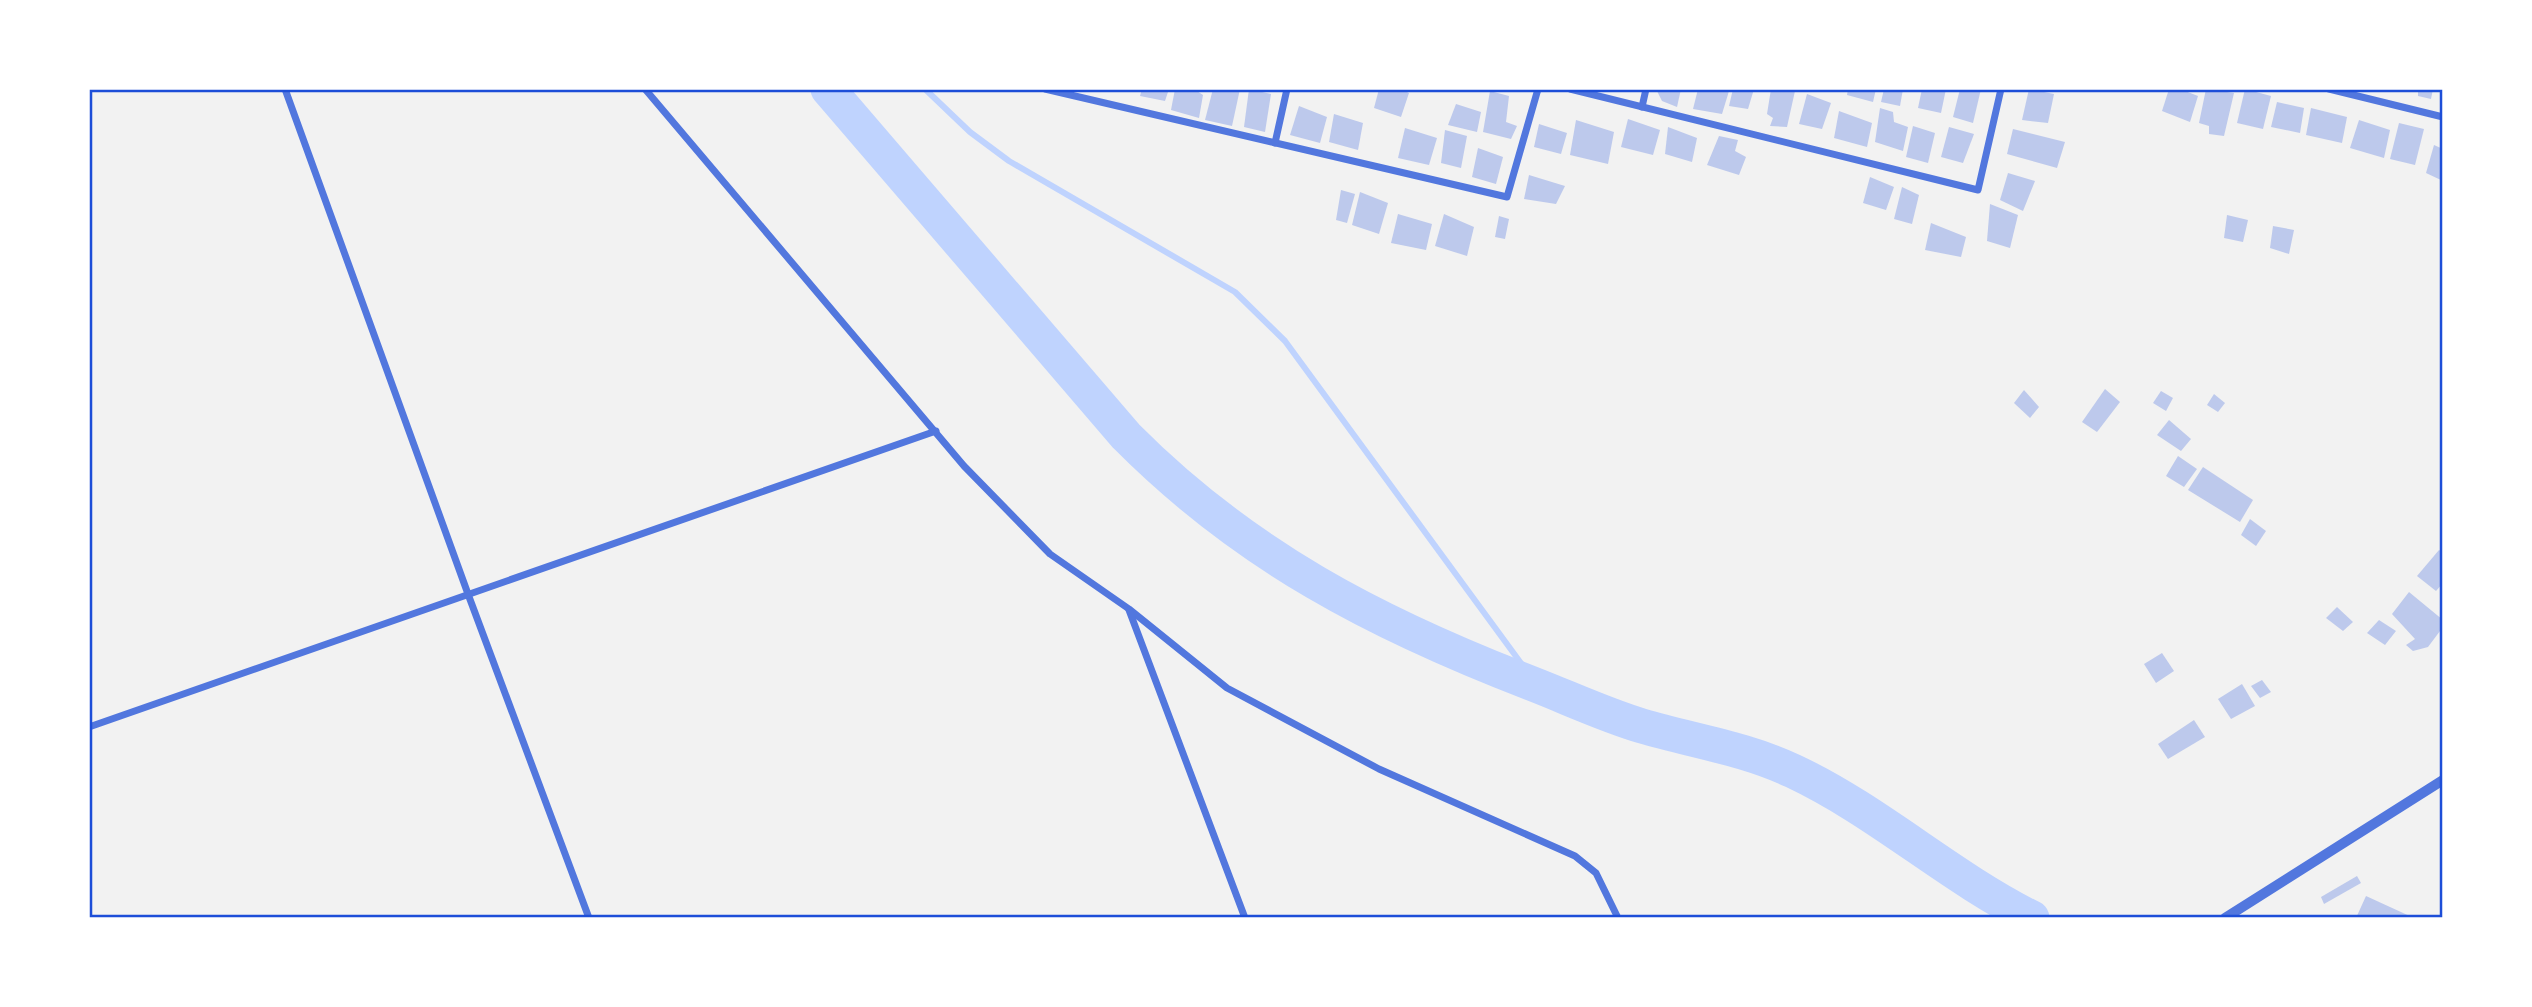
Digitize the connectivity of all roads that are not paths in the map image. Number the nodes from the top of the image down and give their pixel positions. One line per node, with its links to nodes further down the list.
1 (285, 89): 15 (street)
2 (645, 89): 14 (street)
3 (1045, 89): 13 (street)
4 (1287, 89): 13 (street)
5 (1538, 89): 13 (street)
6 (1570, 89): 11 (street)
7 (1646, 89): 11 (street)
8 (2001, 89): 11 (street)
9 (2329, 89): 10 (street)
10 (2363, 93): 12 (street)
11 (1642, 107)
12 (2443, 117)
13 (1275, 143)
14 (936, 430): 15 (street); 16 (street)
15 (468, 594): 17 (street); 19 (street)
16 (1129, 609): 20 (street); 21 (street)
17 (89, 727)
18 (2443, 780): 22 (street)
19 (590, 918)
20 (1245, 918)
21 (1618, 918)
22 (2225, 918)

